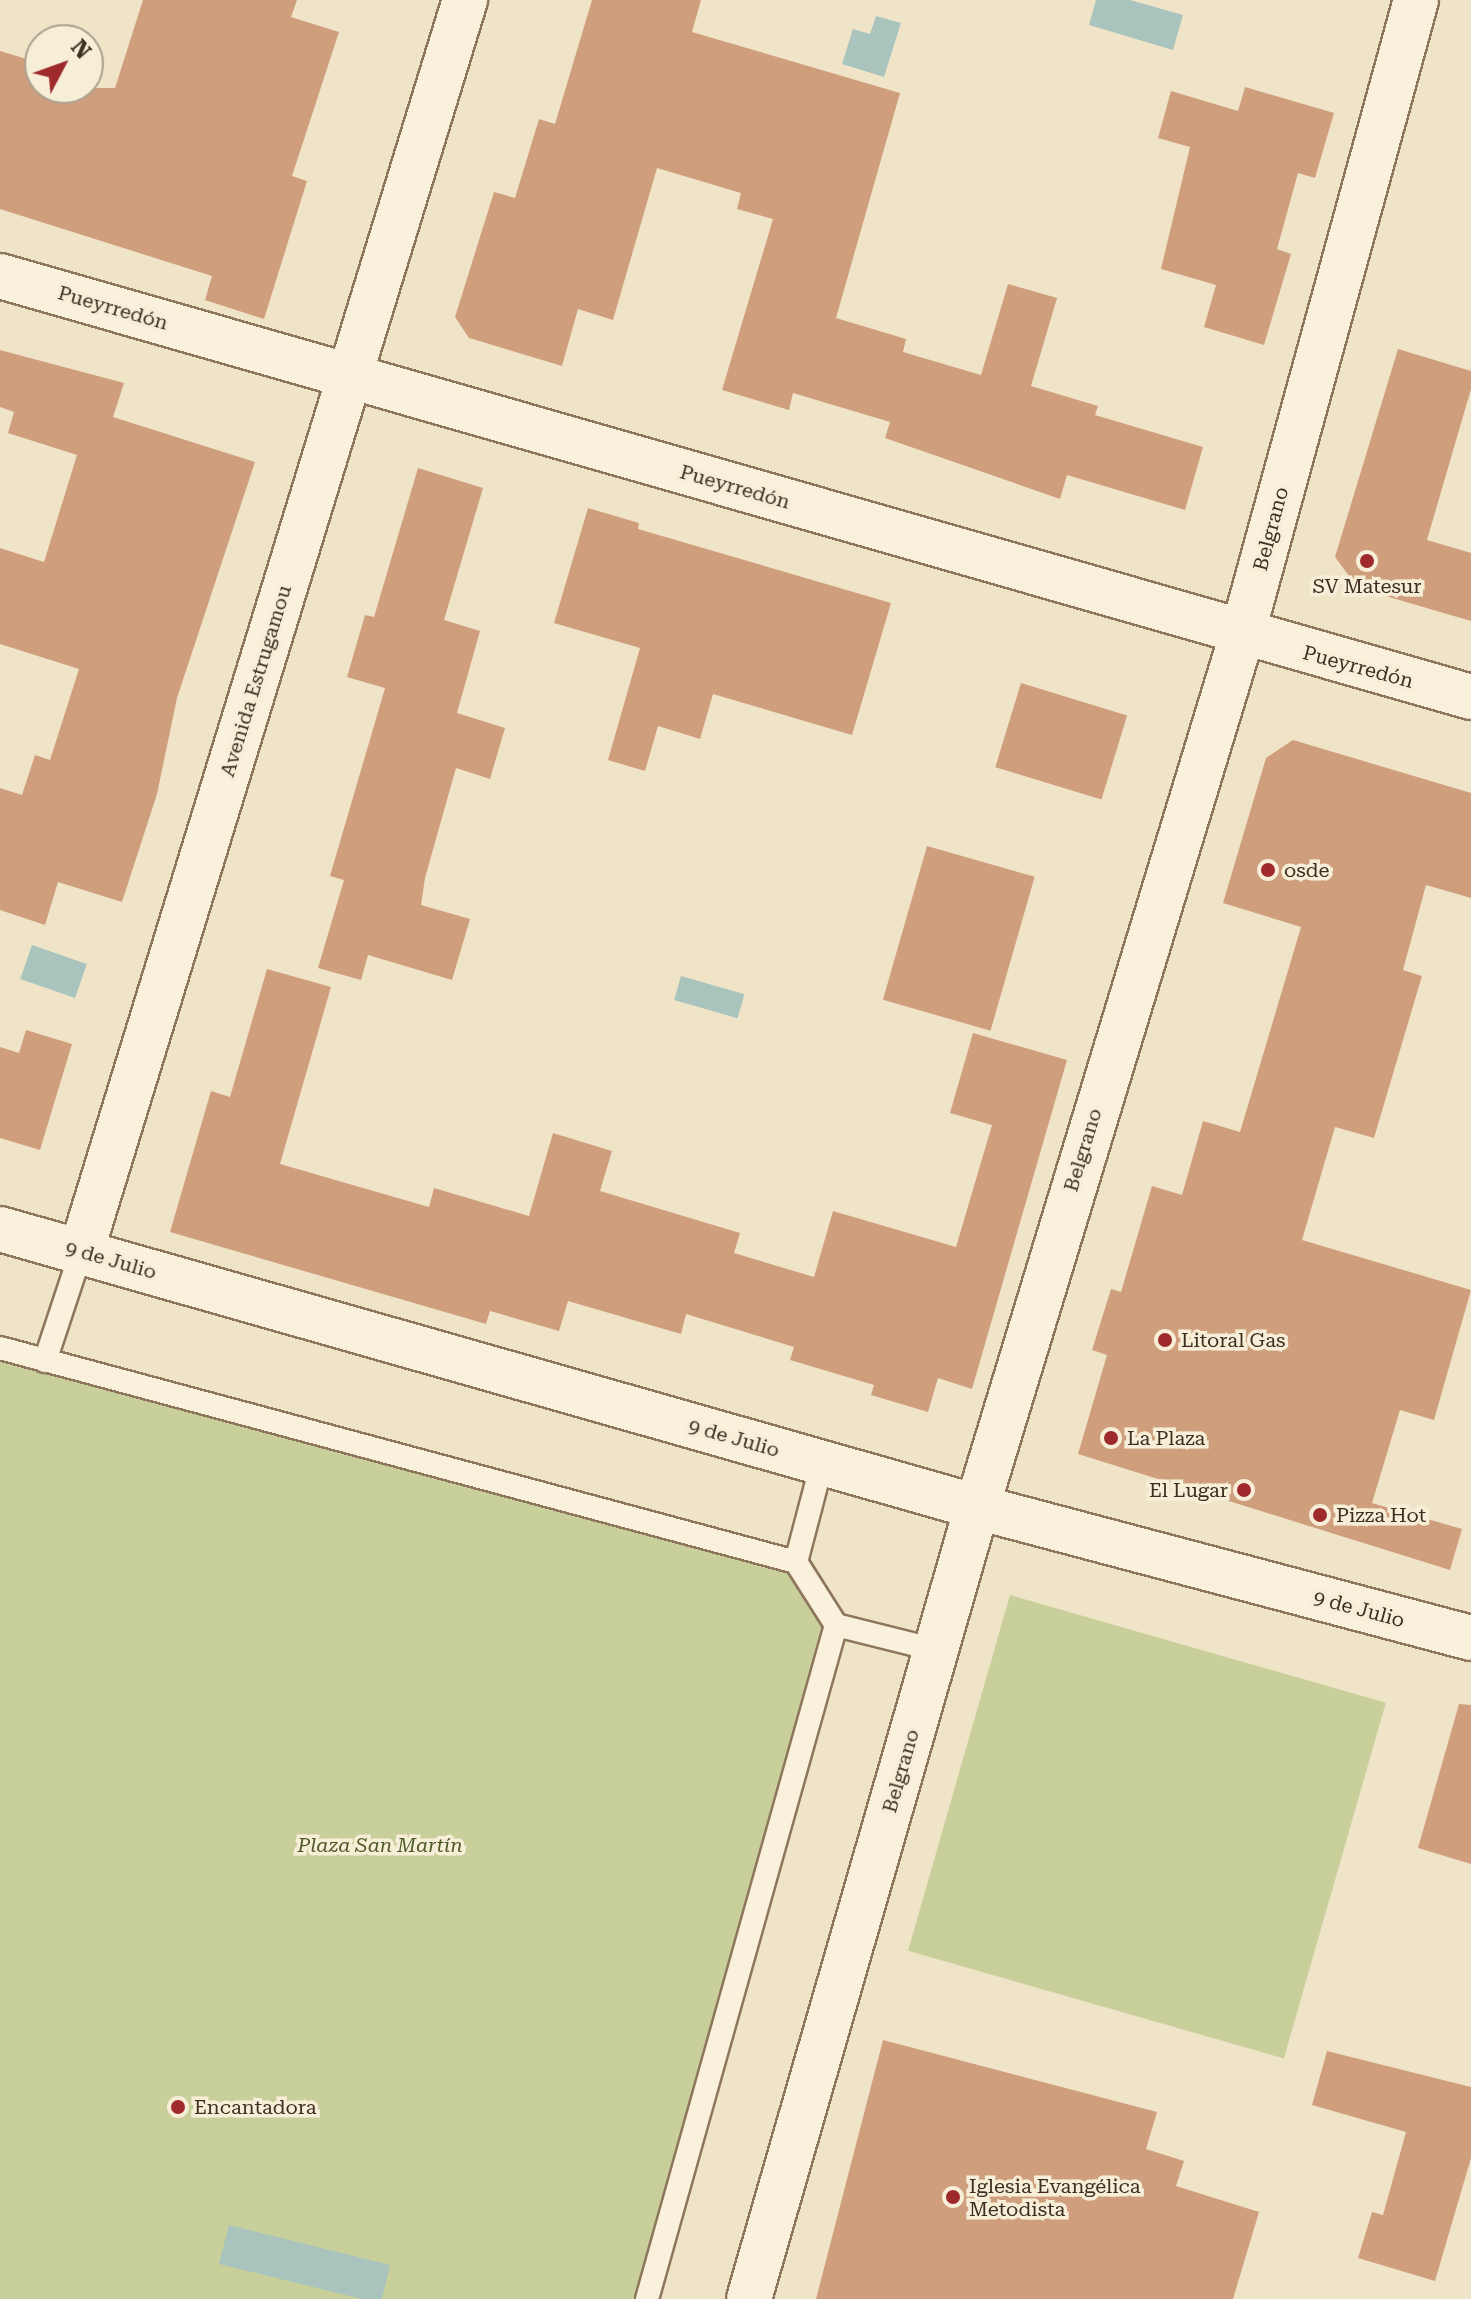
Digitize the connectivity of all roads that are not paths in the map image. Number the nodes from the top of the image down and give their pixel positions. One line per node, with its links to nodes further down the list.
1 (465, 0): 4 (street, Avenida Estrugamou)
2 (1416, 0): 5 (street, Belgrano)
3 (0, 276): 4 (street, Pueyrredón)
4 (350, 374): 5 (street, Pueyrredón); 8 (street, Avenida Estrugamou)
5 (1242, 635): 6 (street, Pueyrredón); 12 (street, Belgrano)
6 (1471, 697)
7 (0, 1229): 8 (street, 9 de Julio)
8 (81, 1252): 10 (lane, Avenida Estrugamou); 11 (street, 9 de Julio)
9 (0, 1348): 10 (lane)
10 (45, 1361): 13 (lane)
11 (822, 1463): 12 (street, 9 de Julio); 13 (lane)
12 (977, 1507): 15 (street, 9 de Julio); 16 (street, Belgrano)
13 (796, 1562): 14 (lane)
14 (836, 1625): 16 (lane); 17 (lane)
15 (1471, 1638)
16 (936, 1650): 18 (street, Belgrano)
17 (647, 2299)
18 (749, 2299)

